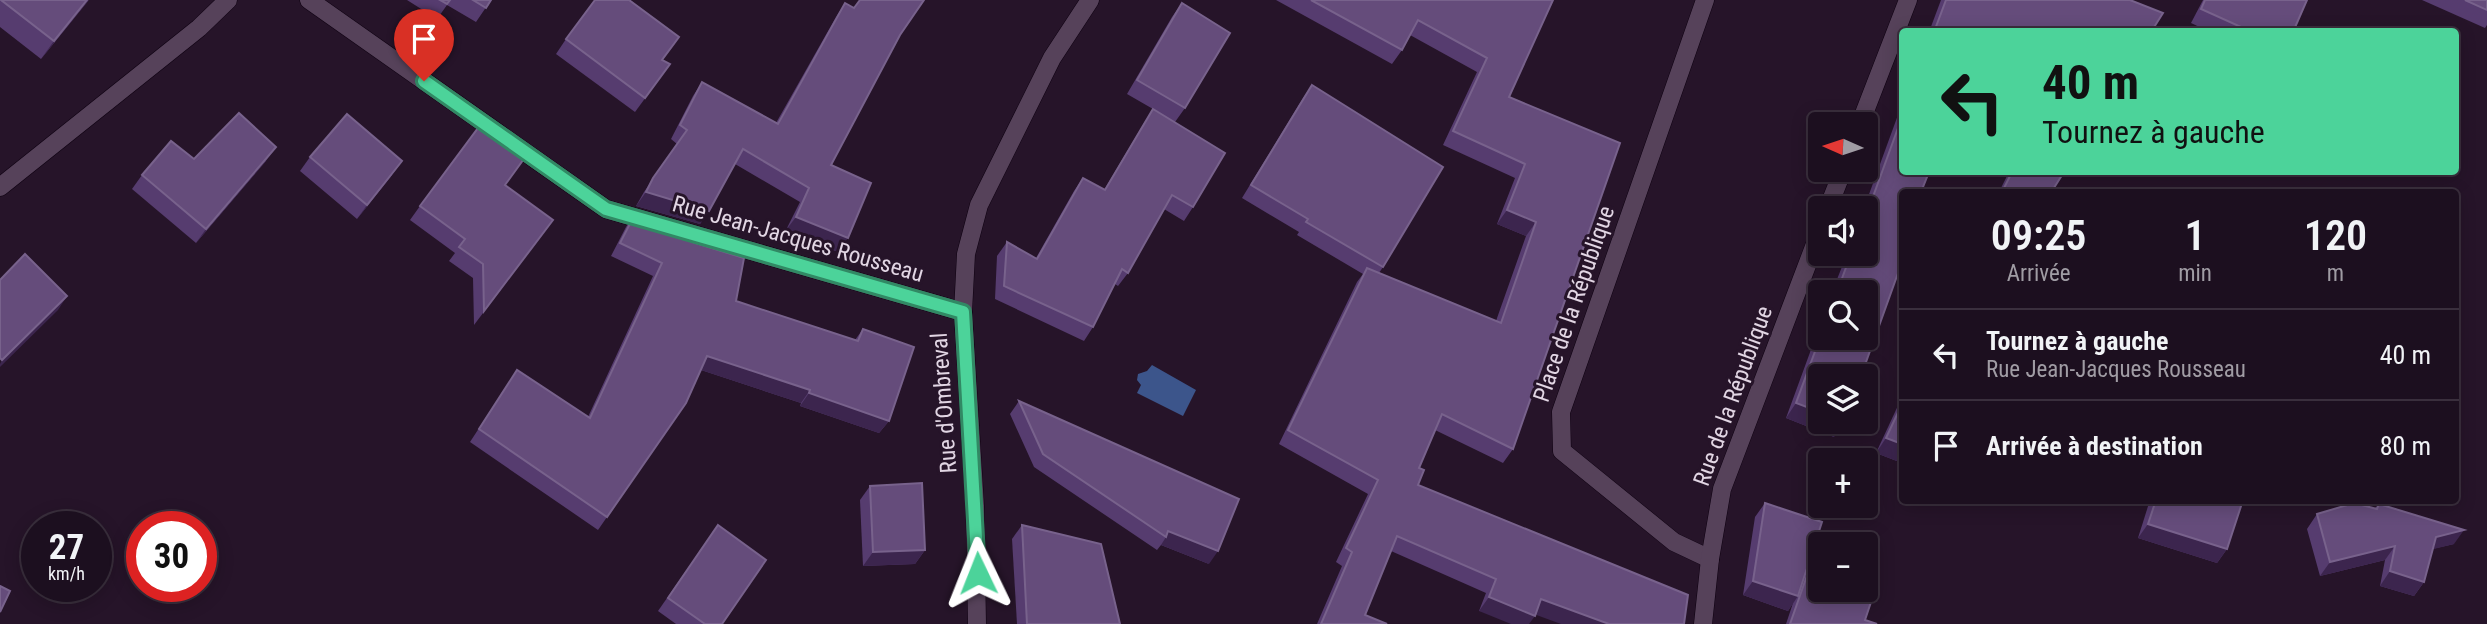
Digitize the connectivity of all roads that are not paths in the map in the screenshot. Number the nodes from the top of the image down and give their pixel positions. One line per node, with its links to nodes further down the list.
1 (228, 0): 7 (street)
2 (309, 0): 9 (street, Rue Jean-Jacques Rousseau)
3 (1090, 0): 9 (street, Rue d'Ombreval)
4 (1705, 0): 10 (street, Place de la République)
5 (1908, 0): 6 (street)
6 (1865, 112)
7 (0, 187)
8 (1808, 263): 10 (street, Rue de la République)
9 (963, 312): 11 (street, Rue d'Ombreval)
10 (1710, 559): 12 (street, Rue de la République)
11 (977, 624)
12 (1703, 624)

